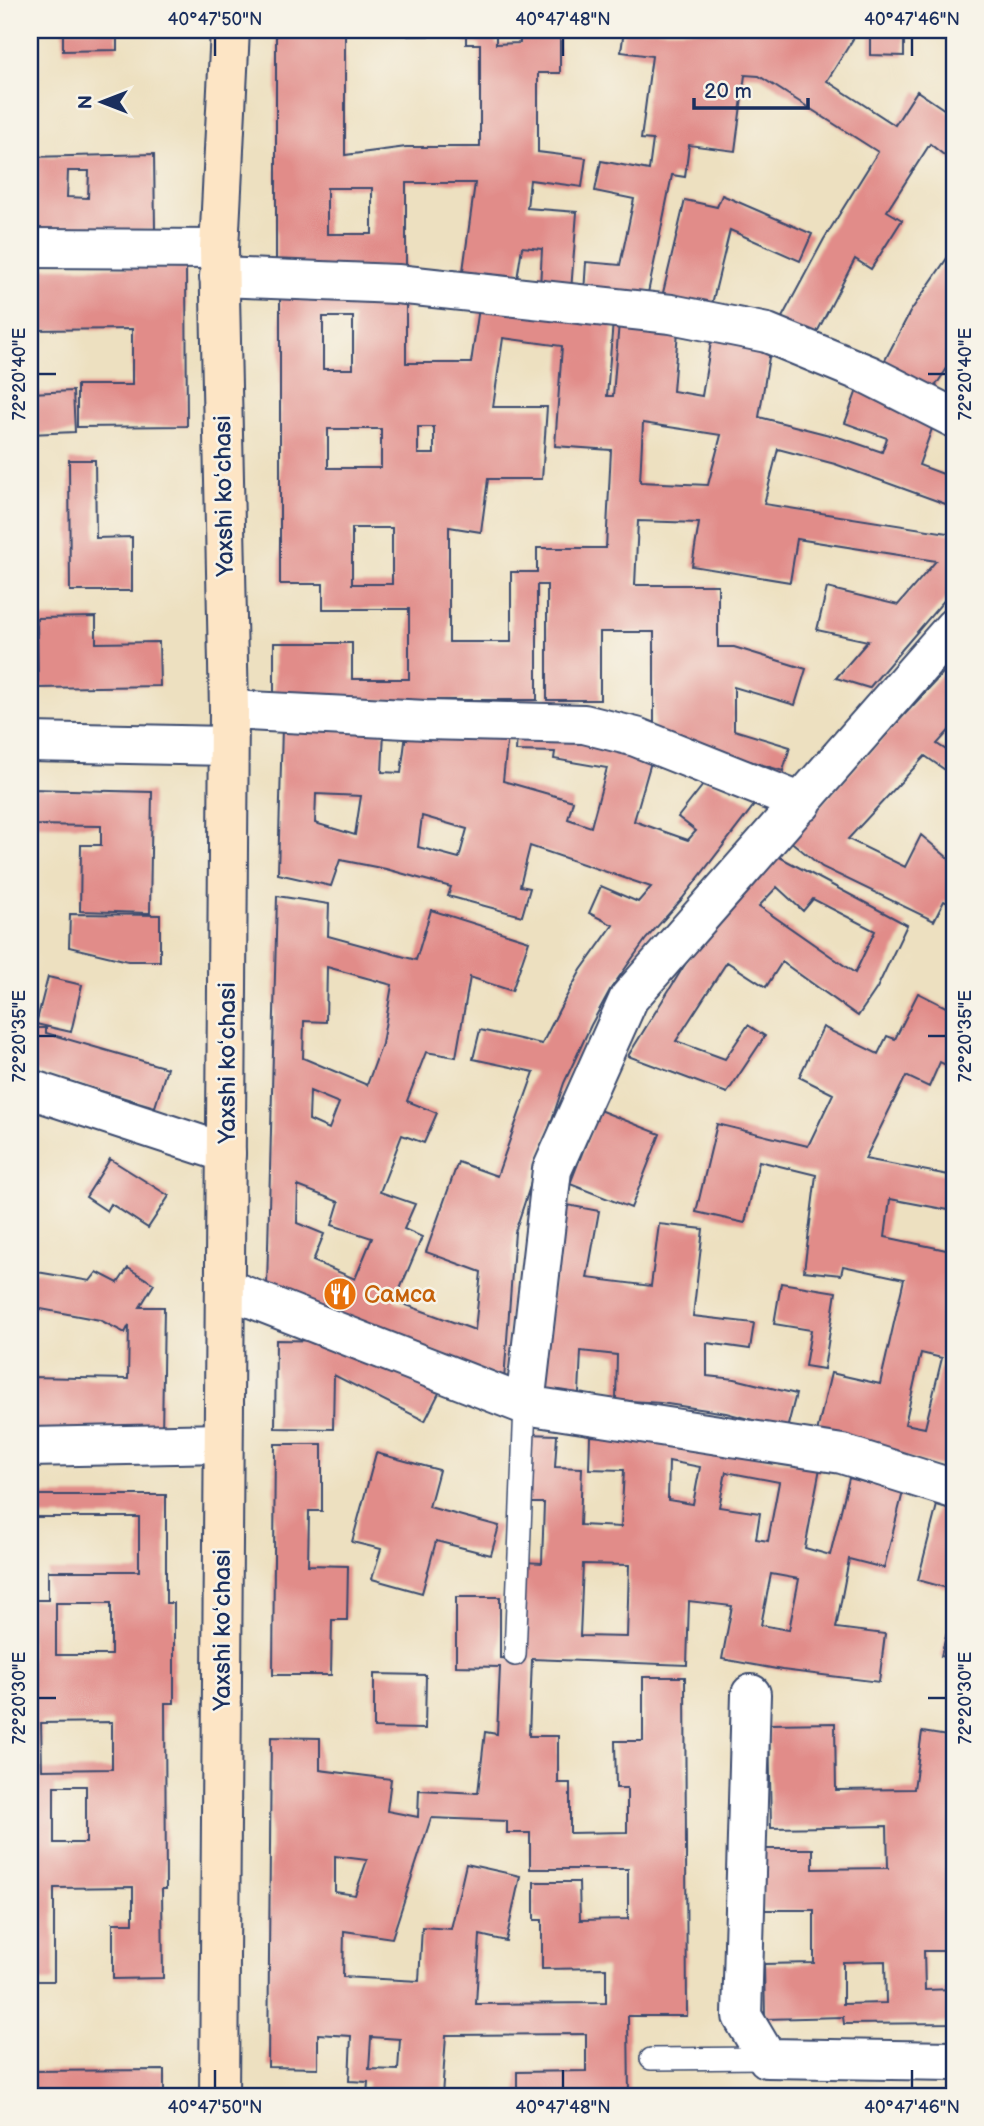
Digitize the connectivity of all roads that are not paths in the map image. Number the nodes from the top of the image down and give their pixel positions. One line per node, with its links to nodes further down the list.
1 (230, 30): 3 (street, Yaxshi koʻchasi)
2 (30, 248): 3 (street)
3 (219, 263): 4 (street); 6 (street, Yaxshi koʻchasi)
4 (954, 418)
5 (954, 627): 8 (street)
6 (228, 728): 7 (street); 8 (street); 10 (street, Yaxshi koʻchasi)
7 (30, 742)
8 (802, 803): 12 (street)
9 (30, 1089): 10 (street)
10 (226, 1153): 11 (street, Yaxshi koʻchasi)
11 (225, 1288): 12 (street); 13 (street, Yaxshi koʻchasi)
12 (525, 1405): 15 (street); 16 (lane)
13 (223, 1443): 14 (street); 21 (street, Yaxshi koʻchasi)
14 (30, 1447)
15 (954, 1489)
16 (515, 1655)
17 (751, 1694): 18 (street)
18 (767, 2058): 19 (lane); 20 (street)
19 (651, 2059)
20 (954, 2061)
21 (219, 2096)

